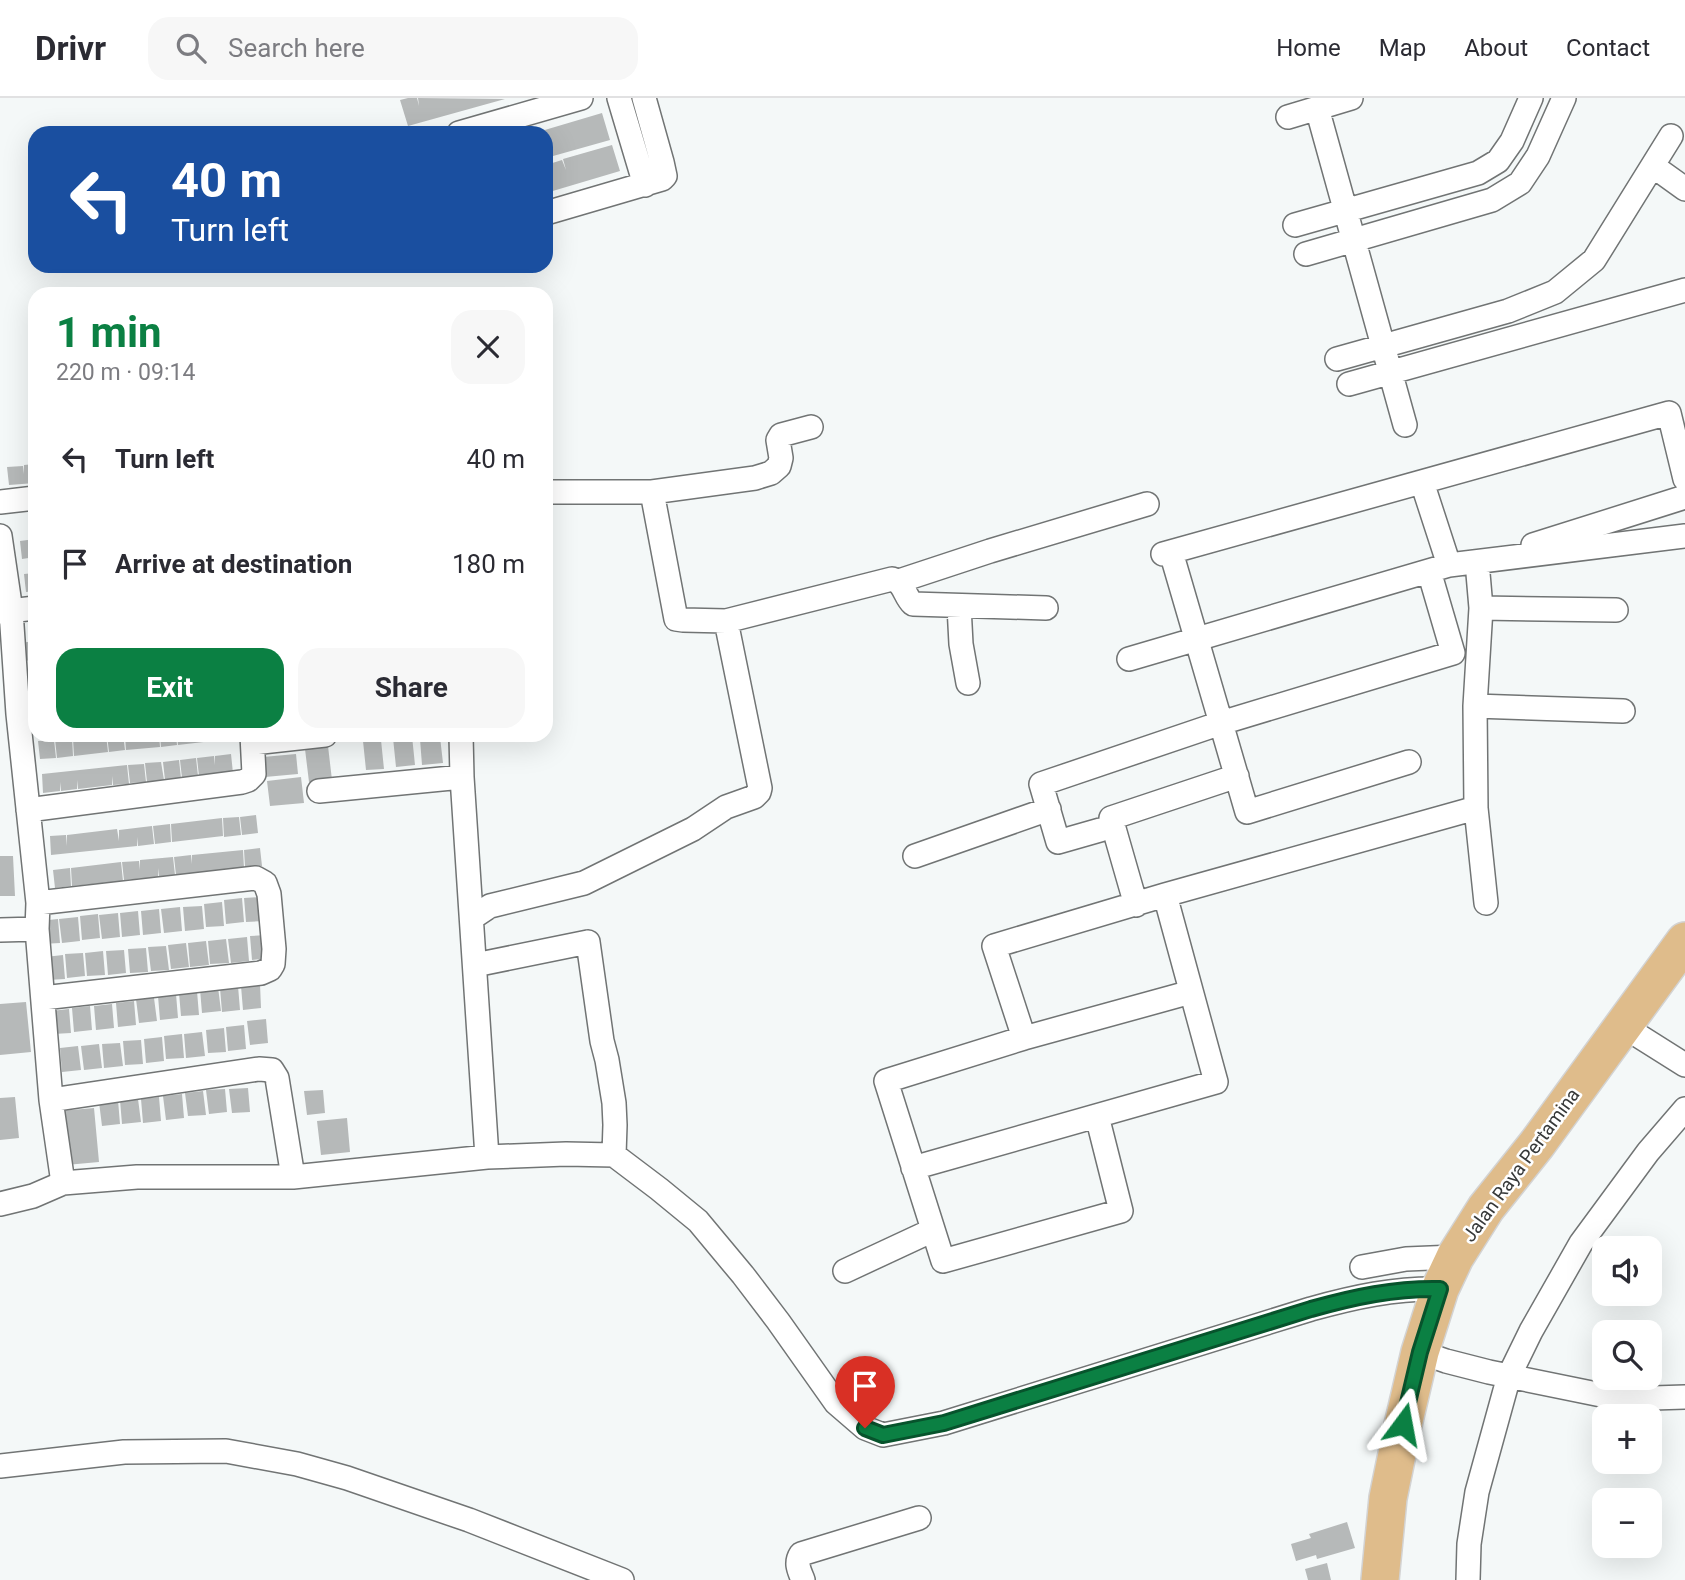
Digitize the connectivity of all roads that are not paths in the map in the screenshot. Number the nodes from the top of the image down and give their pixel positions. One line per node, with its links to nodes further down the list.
1 (582, 98): 9 (street)
2 (619, 98): 12 (street)
3 (644, 98): 12 (street)
4 (1351, 98): 7 (street)
5 (1531, 98): 15 (street)
6 (1564, 98): 17 (street)
7 (1317, 108): 8 (street); 15 (street)
8 (1288, 117)
9 (484, 126)
10 (1671, 136): 11 (street)
11 (1653, 166): 13 (street); 20 (street)
12 (645, 185): 14 (street)
13 (1685, 189)
14 (553, 211)
15 (1345, 211): 16 (street); 17 (street)
16 (1295, 225)
17 (1353, 240): 18 (street); 20 (street)
18 (1306, 254)
19 (1685, 290): 22 (street)
20 (1383, 346): 21 (street); 22 (street)
21 (1337, 359)
22 (1391, 373): 23 (street); 24 (street)
23 (1349, 384)
24 (1405, 425)
25 (811, 426): 29 (street)
26 (1685, 479): 27 (street)
27 (1422, 482): 37 (street); 46 (street)
28 (553, 492): 29 (street)
29 (652, 492): 45 (street)
30 (1685, 498): 36 (street)
31 (28, 499): 32 (street)
32 (0, 502)
33 (1147, 504): 38 (street)
34 (0, 536): 44 (street)
35 (1685, 536): 36 (street)
36 (1477, 562): 37 (street); 41 (street)
37 (1439, 568): 46 (street); 53 (street)
38 (899, 581): 39 (street); 45 (street)
39 (958, 606): 40 (street); 49 (street)
40 (1046, 608)
41 (1481, 608): 43 (street); 50 (street)
42 (28, 609): 44 (street)
43 (1616, 610)
44 (5, 612): 48 (street)
45 (726, 621): 69 (street)
46 (1196, 638): 47 (street); 53 (street)
47 (1129, 659)
48 (8, 677): 52 (street)
49 (968, 683)
50 (1475, 706): 51 (street); 60 (street)
51 (1623, 711)
52 (27, 713): 62 (street)
53 (1221, 723): 57 (street); 61 (street)
54 (253, 742): 62 (street)
55 (461, 742): 58 (street)
56 (1409, 762): 57 (street)
57 (1237, 776): 68 (street)
58 (462, 777): 59 (street); 69 (street)
59 (319, 791)
60 (1476, 808): 65 (street); 67 (street)
61 (1049, 809): 63 (street); 64 (street)
62 (28, 810): 66 (street)
63 (1100, 830)
64 (915, 856)
65 (1165, 895): 68 (street); 74 (street)
66 (38, 903): 70 (street); 75 (street)
67 (1486, 903)
68 (1136, 905): 77 (street)
69 (472, 918): 73 (street)
70 (37, 929): 71 (street); 75 (street)
71 (0, 930)
72 (1685, 941): 76 (main road, Jalan Raya Pertamina)
73 (475, 965): 82 (street); 83 (street)
74 (1191, 992): 77 (street); 81 (street)
75 (43, 998): 79 (street)
76 (1623, 1026): 78 (street); 91 (main road, Jalan Raya Pertamina)
77 (1024, 1038): 84 (street)
78 (1685, 1065)
79 (51, 1100): 85 (street); 86 (street)
80 (1685, 1109): 93 (street)
81 (1097, 1116): 84 (street); 88 (street)
82 (614, 1156): 83 (street); 91 (street)
83 (487, 1157): 85 (street)
84 (913, 1168): 88 (street)
85 (293, 1177): 86 (street)
86 (63, 1183): 87 (street)
87 (0, 1204)
88 (933, 1230): 90 (street)
89 (1362, 1267): 91 (street)
90 (845, 1271)
91 (1448, 1273): 92 (main road, Jalan Raya Pertamina)
92 (1433, 1357): 93 (street); 99 (main road, Jalan Raya Pertamina)
93 (1499, 1374): 94 (street); 100 (street)
94 (1685, 1397)
95 (0, 1465): 97 (street)
96 (919, 1518): 98 (street)
97 (622, 1580)
98 (803, 1580)
99 (1380, 1580)
100 (1468, 1580)

